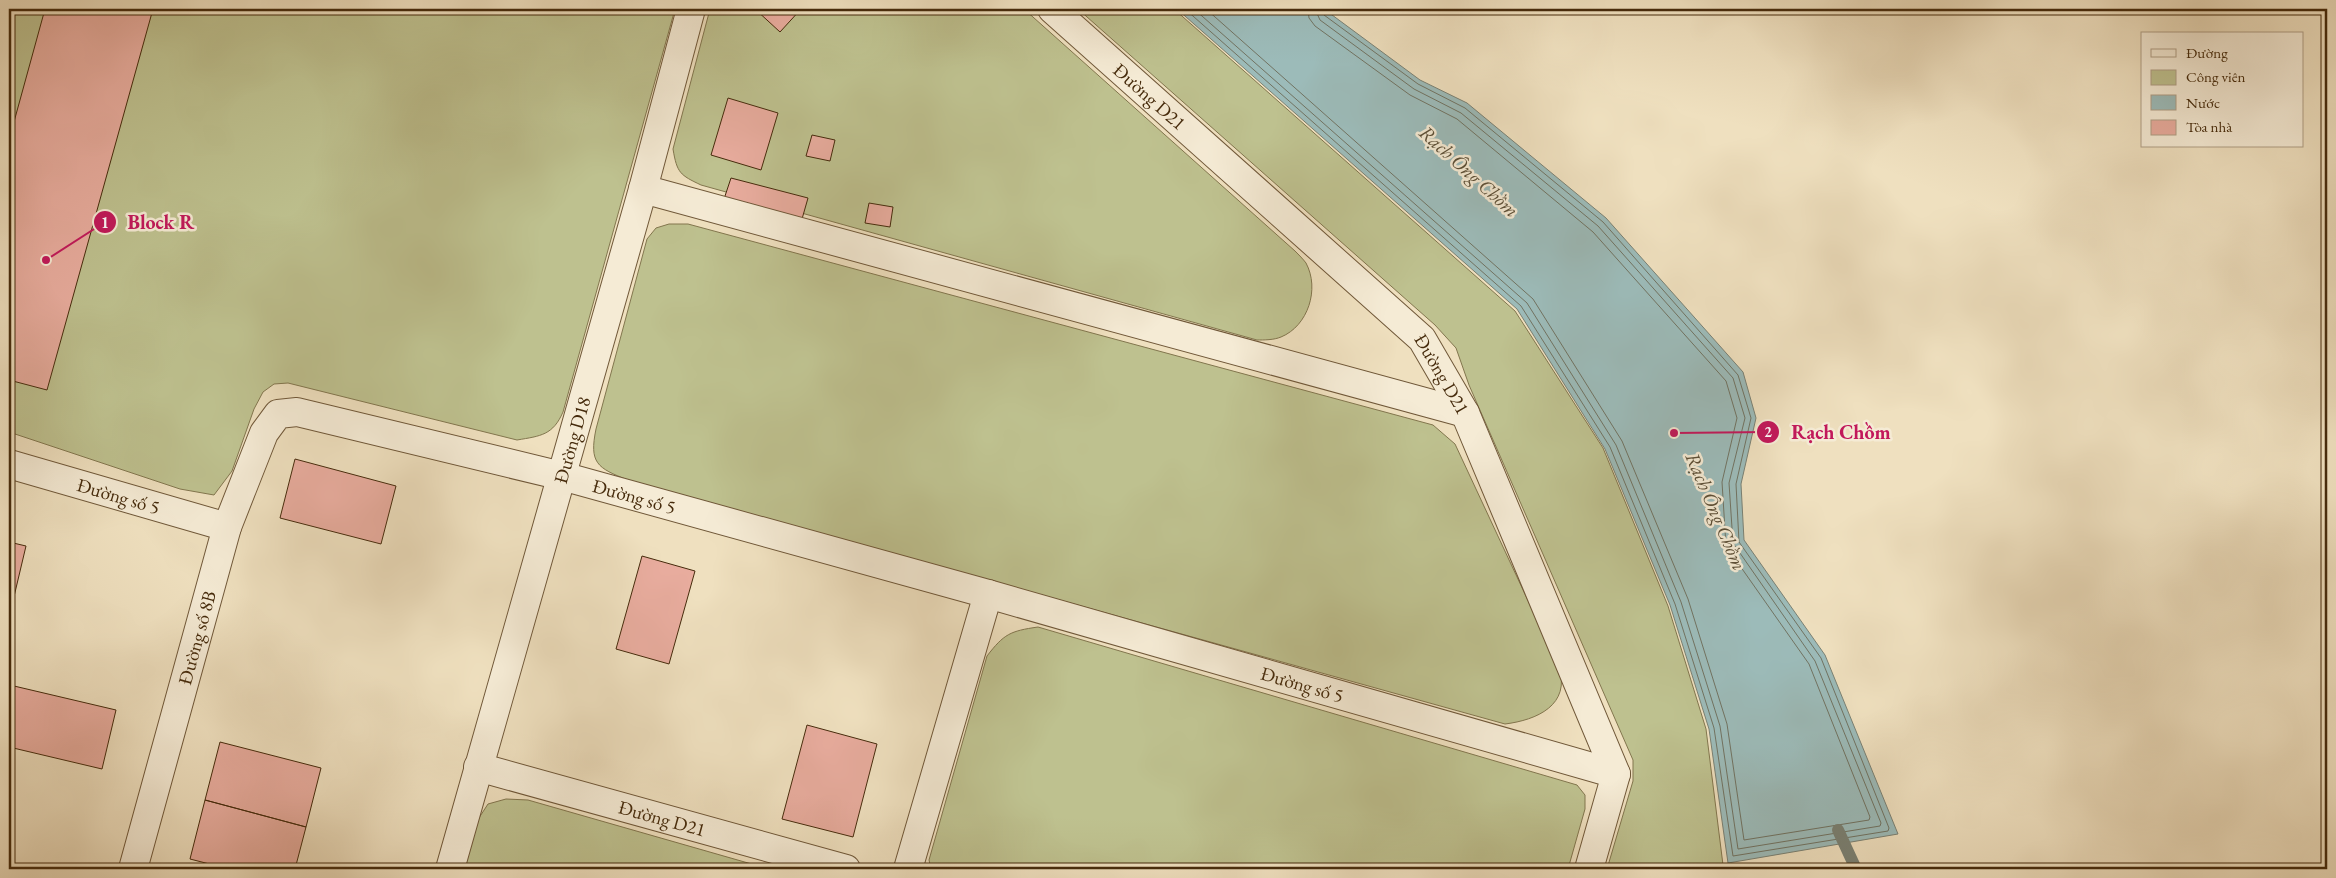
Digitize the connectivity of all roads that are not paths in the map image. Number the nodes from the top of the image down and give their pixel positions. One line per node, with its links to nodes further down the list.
1 (691, 9): 3 (street, Đường D18)
2 (1052, 9): 4 (street, Đường D21)
3 (643, 190): 4 (street); 7 (street, Đường D18)
4 (1465, 413): 11 (street, Đường D21)
5 (278, 414): 7 (street, Đường số 5); 8 (street, Đường số 8B)
6 (9, 464): 8 (street, Đường số 5)
7 (562, 476): 9 (street, Đường số 5); 10 (street, Đường D18)
8 (227, 527): 12 (street, Đường số 8B)
9 (988, 594): 11 (street, Đường số 5); 15 (street)
10 (478, 767): 13 (street, Đường D18); 14 (street, Đường D21)
11 (1616, 774): 16 (street)
12 (133, 869)
13 (450, 869)
14 (846, 869)
15 (908, 869)
16 (1589, 869)

